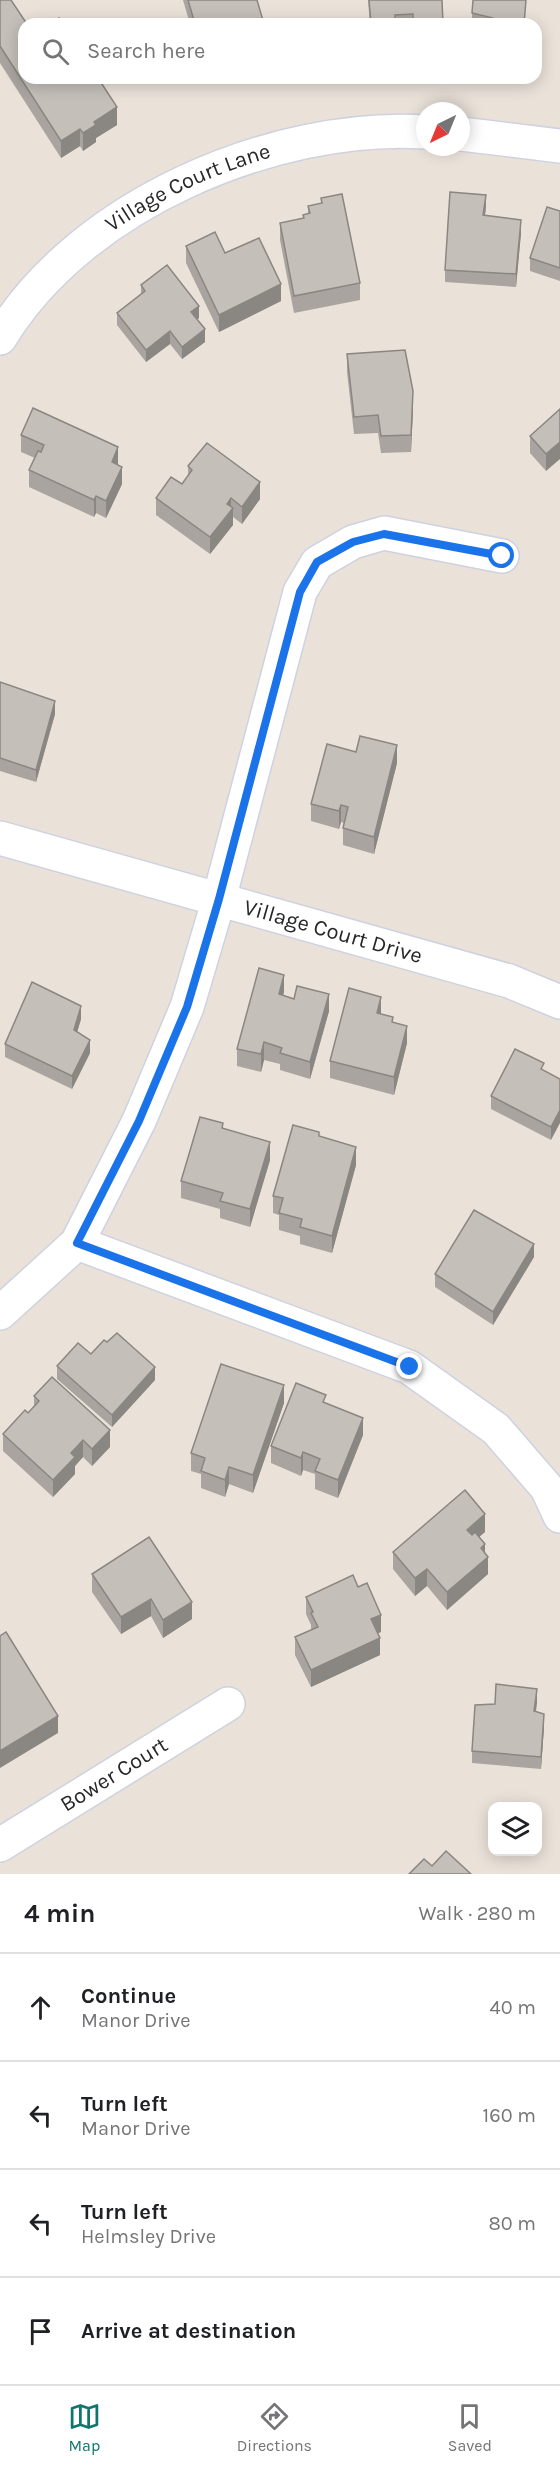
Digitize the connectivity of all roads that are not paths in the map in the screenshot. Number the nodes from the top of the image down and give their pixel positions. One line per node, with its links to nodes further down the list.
1 (416, 133): 4 (street, Village Court Lane)
2 (470, 135): 3 (street)
3 (560, 146)
4 (0, 338)
5 (502, 556): 7 (street)
6 (0, 838): 7 (street, Village Court Drive)
7 (219, 899): 8 (street, Village Court Drive); 9 (street)
8 (560, 1002)
9 (77, 1243): 10 (street); 11 (street)
10 (0, 1313)
11 (560, 1516)
12 (228, 1704): 13 (street, Bower Court)
13 (0, 1845)

